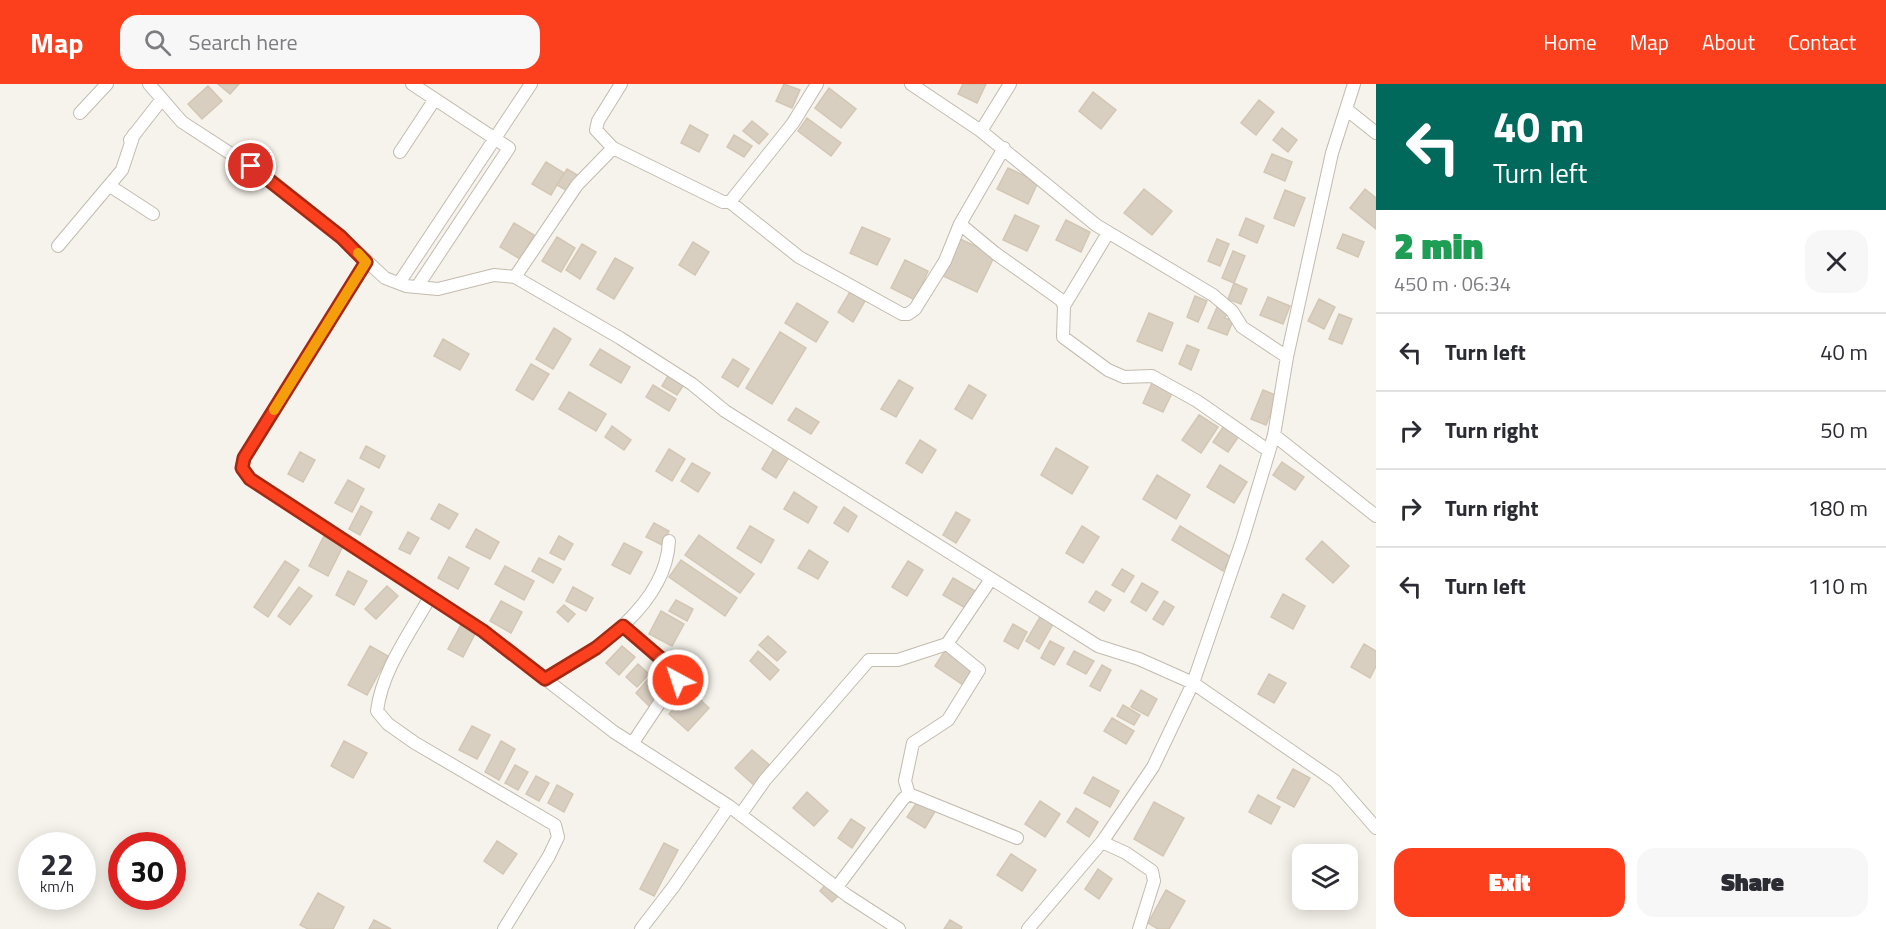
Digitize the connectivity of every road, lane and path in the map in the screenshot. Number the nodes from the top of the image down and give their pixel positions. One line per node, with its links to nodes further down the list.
1 (107, 84): 13 (street)
2 (149, 84): 10 (street)
3 (412, 84): 11 (street)
4 (531, 84): 17 (street)
5 (621, 84): 19 (street)
6 (817, 84): 23 (street)
7 (911, 84): 14 (street)
8 (1010, 84): 14 (street)
9 (1354, 84): 12 (street)
10 (162, 99): 16 (street); 28 (street)
11 (435, 99): 17 (street); 21 (street)
12 (1346, 109): 15 (street); 33 (street)
13 (80, 112)
14 (981, 131): 20 (street)
15 (1376, 133)
16 (134, 134): 18 (street); 22 (street)
17 (495, 139): 30 (street); 31 (street)
18 (123, 148)
19 (613, 148): 23 (street); 29 (street)
20 (1004, 148): 25 (street); 26 (street)
21 (400, 152)
22 (110, 186): 24 (street); 27 (street)
23 (730, 202): 25 (street)
24 (153, 214)
25 (960, 224): 32 (street)
26 (1108, 233): 32 (street); 33 (street)
27 (58, 246)
28 (366, 262): 30 (street); 39 (street)
29 (515, 277): 31 (street); 38 (street)
30 (399, 283): 31 (street)
31 (417, 287)
32 (1064, 306): 35 (street)
33 (1287, 357): 34 (street)
34 (1274, 435): 35 (street); 36 (street)
35 (1269, 451): 43 (street)
36 (1376, 516)
37 (669, 541): 40 (street)
38 (991, 579): 41 (street); 43 (street)
39 (430, 597): 42 (street); 52 (street)
40 (623, 626): 42 (street); 44 (street)
41 (947, 644): 45 (street); 47 (street)
42 (545, 679): 44 (street)
43 (1192, 683): 48 (street); 50 (street)
44 (632, 744): 46 (street)
45 (909, 794): 49 (street); 51 (street)
46 (729, 806): 47 (street); 53 (street)
47 (741, 814): 51 (street)
48 (1376, 828)
49 (1017, 838)
50 (1102, 842): 55 (street); 56 (street)
51 (837, 887): 54 (street)
52 (504, 929)
53 (641, 929)
54 (899, 929)
55 (1028, 929)
56 (1139, 929)

